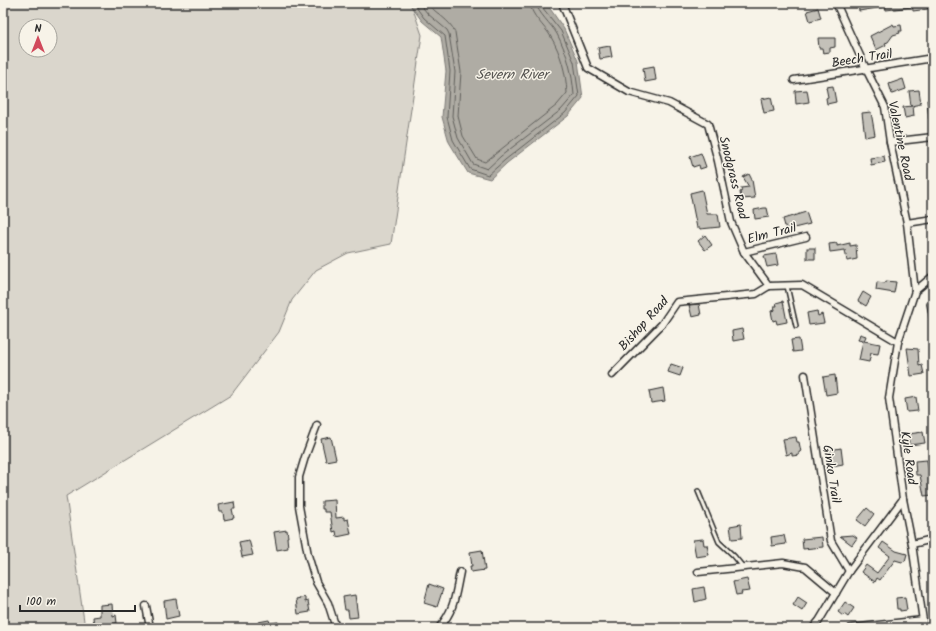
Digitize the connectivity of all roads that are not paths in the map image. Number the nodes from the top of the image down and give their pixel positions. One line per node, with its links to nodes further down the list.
1 (562, 3): 11 (street, Snodgrass Road)
2 (836, 3): 4 (street, Valentine Road)
3 (933, 58): 4 (street, Beech Trail)
4 (866, 69): 5 (street, Beech Trail); 7 (street, Valentine Road)
5 (794, 80)
6 (933, 137): 7 (street)
7 (890, 142): 9 (street, Valentine Road)
8 (933, 219): 9 (street)
9 (907, 224): 15 (street, Valentine Road)
10 (806, 237): 11 (street, Elm Trail)
11 (744, 252): 13 (street, Snodgrass Road)
12 (933, 276): 15 (street)
13 (769, 286): 14 (street); 18 (street, Bishop Road)
14 (787, 286): 16 (lane); 17 (street)
15 (915, 291): 17 (street, Kyle Road)
16 (796, 326)
17 (898, 342): 22 (street, Kyle Road)
18 (612, 375)
19 (805, 375): 26 (street, Ginko Trail)
20 (317, 425): 33 (street)
21 (698, 491): 25 (lane)
22 (903, 499): 24 (street); 26 (street, Kyle Road)
23 (933, 539): 24 (street)
24 (912, 544): 31 (street)
25 (743, 567): 28 (street); 29 (street)
26 (850, 571): 29 (street, Kyle Road)
27 (460, 572): 34 (street)
28 (698, 572)
29 (836, 593): 35 (street, Kyle Road)
30 (146, 606): 32 (street)
31 (923, 620): 36 (street); 37 (street)
32 (150, 628)
33 (336, 628)
34 (439, 628)
35 (813, 628)
36 (851, 628)
37 (924, 628)

